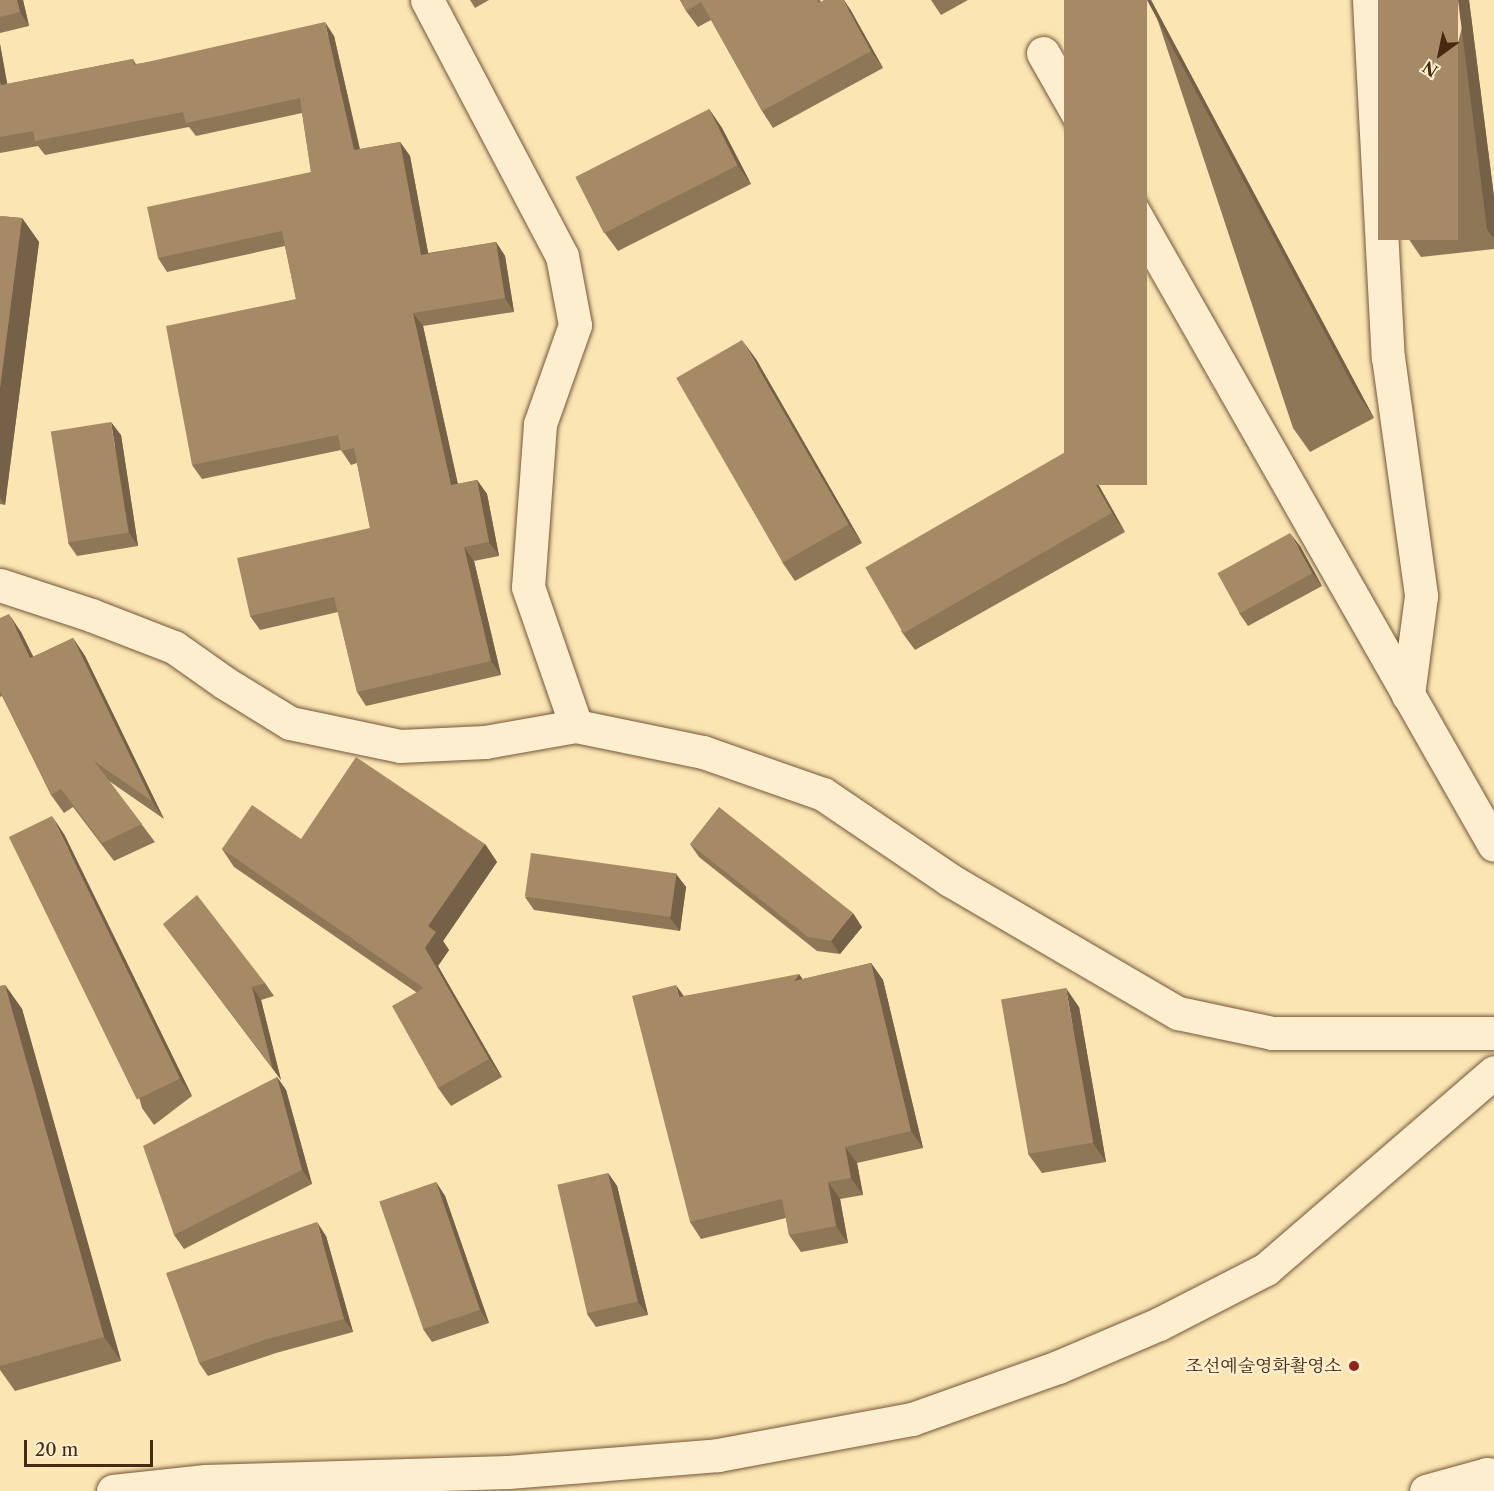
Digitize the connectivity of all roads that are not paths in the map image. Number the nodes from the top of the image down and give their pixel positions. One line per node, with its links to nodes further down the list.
1 (427, 0): 6 (street)
2 (1369, 0): 5 (street)
3 (1043, 53): 5 (street)
4 (0, 585): 6 (street)
5 (1408, 695): 7 (street)
6 (576, 726): 8 (street)
7 (1494, 844)
8 (1494, 1034)
9 (1494, 1072): 11 (street)
10 (1490, 1474): 12 (street)
11 (112, 1491)
12 (1426, 1491)

